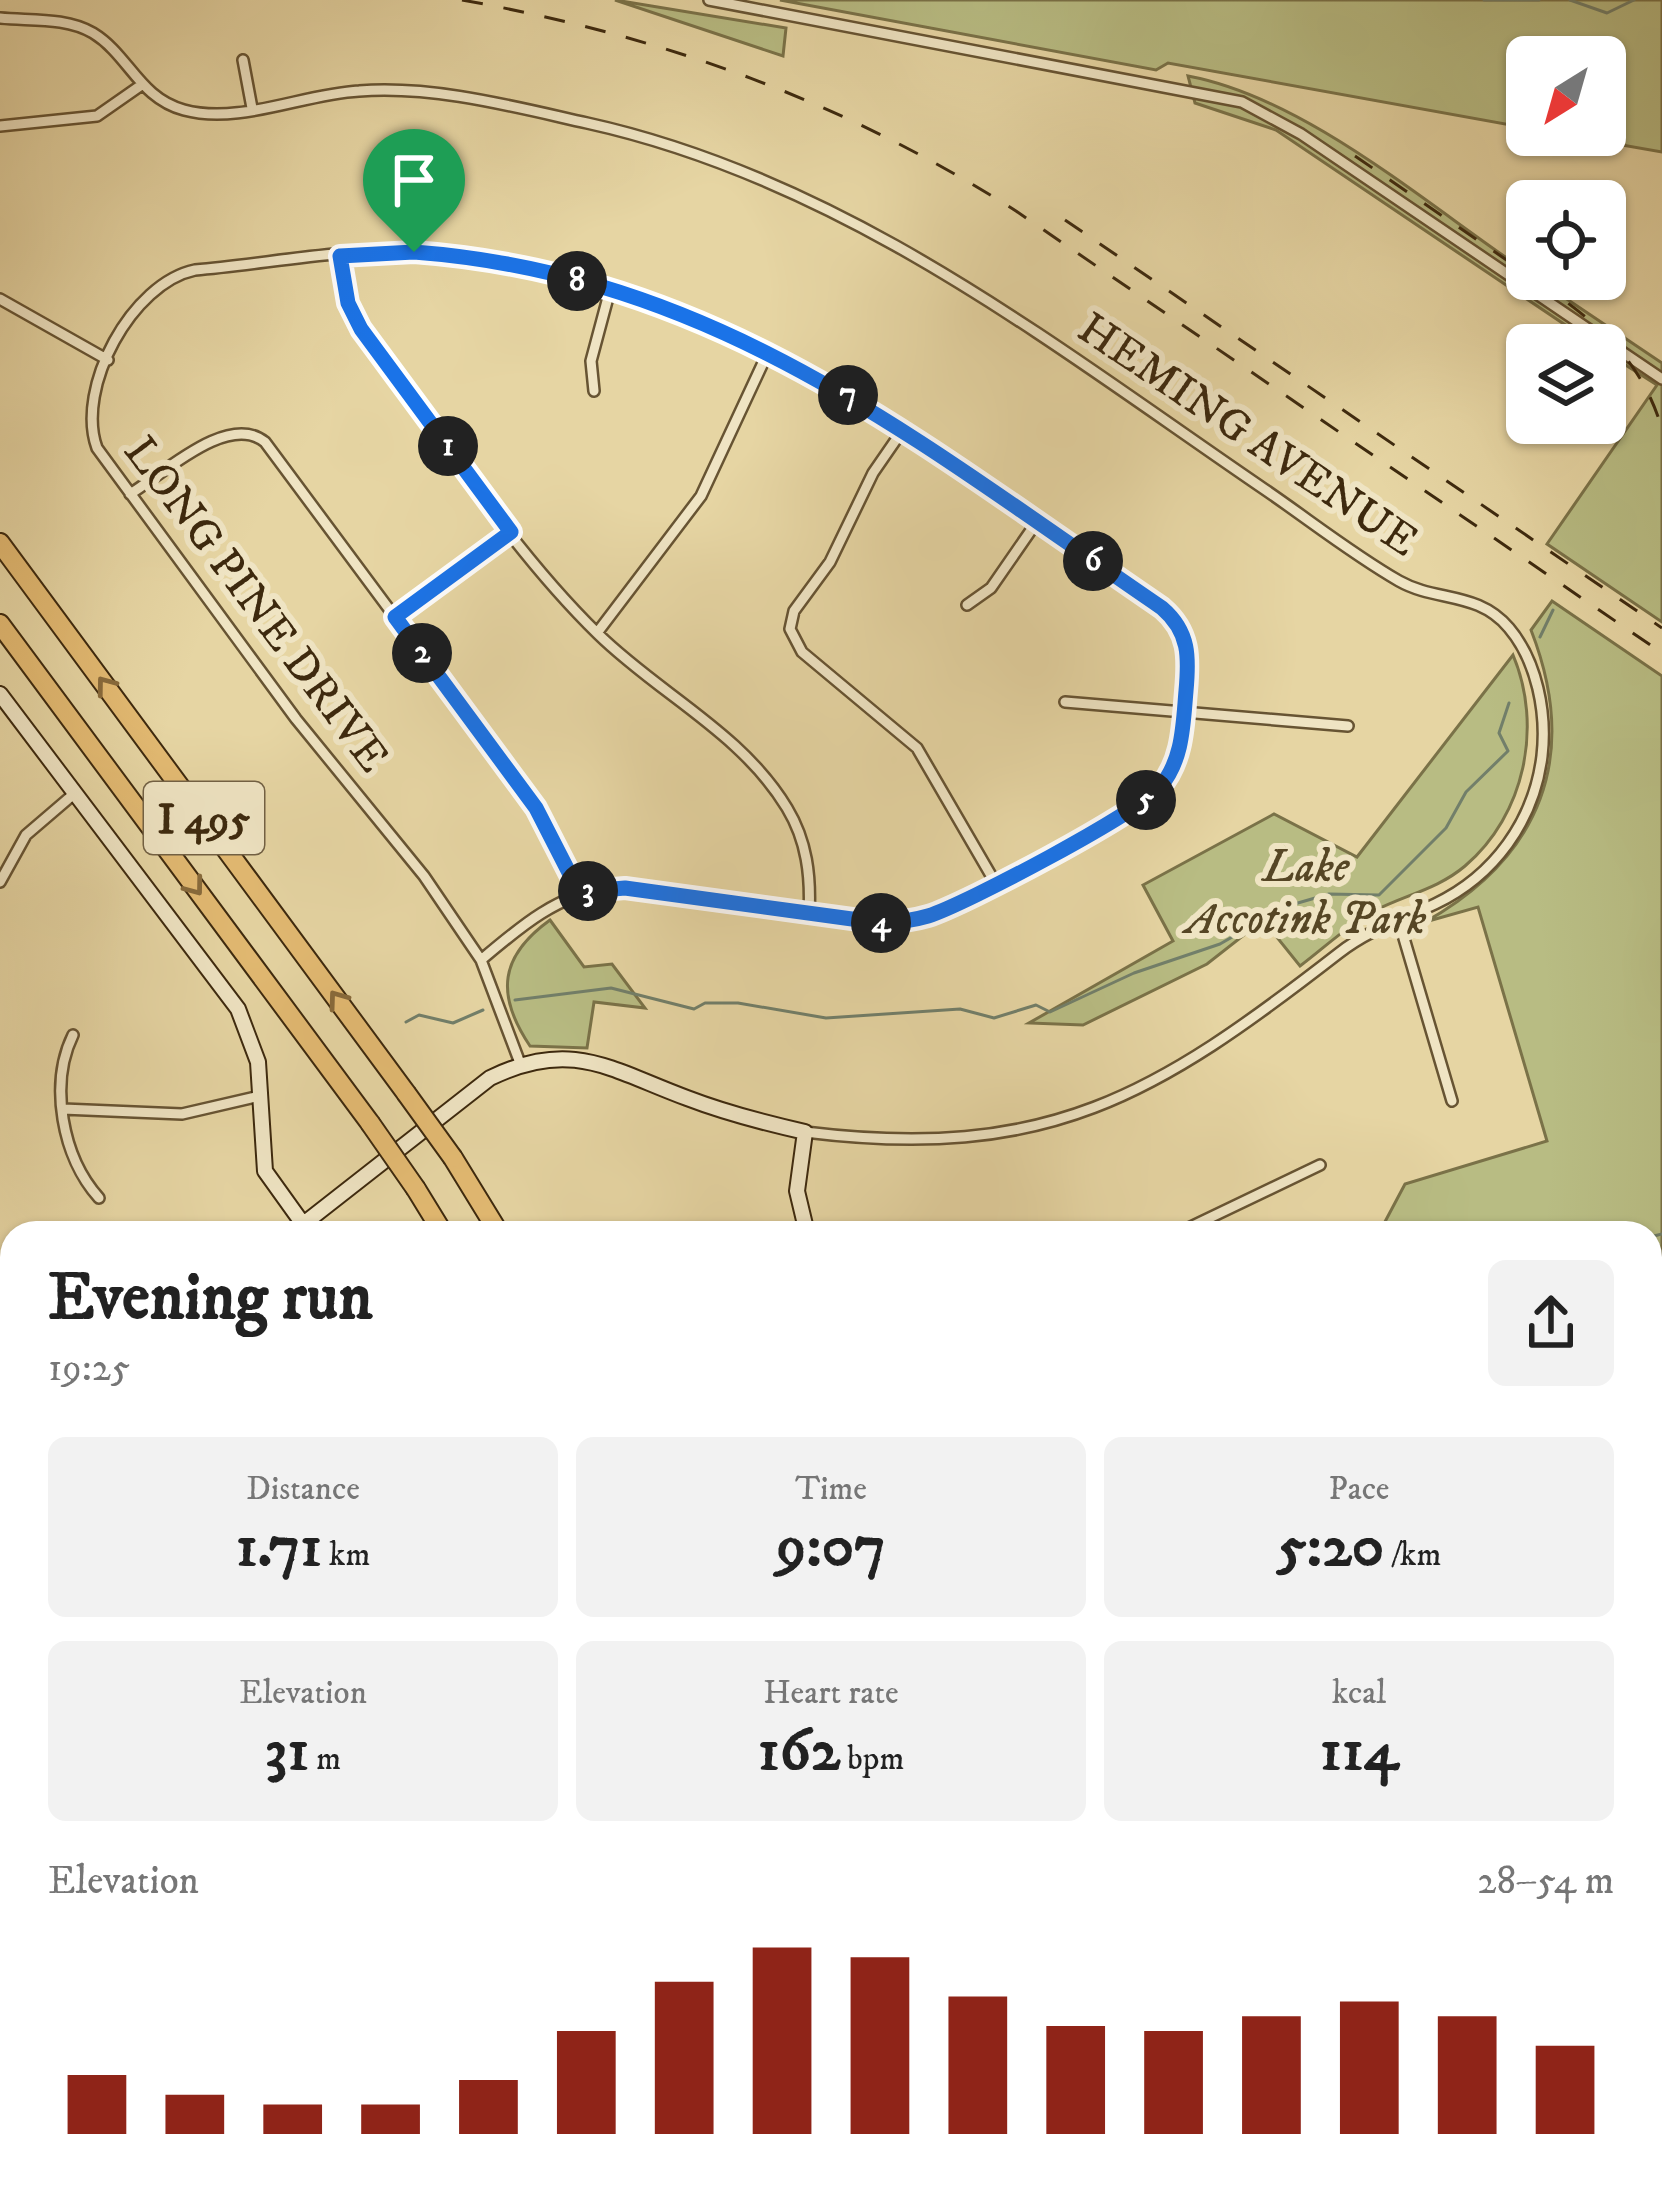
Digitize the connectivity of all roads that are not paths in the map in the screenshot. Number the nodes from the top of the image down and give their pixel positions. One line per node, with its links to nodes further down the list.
1 (709, 0): 12 (street)
2 (0, 18): 4 (street, HEMING AVENUE)
3 (243, 60): 5 (street)
4 (140, 86): 5 (street, HEMING AVENUE); 6 (street)
5 (252, 108): 32 (street, HEMING AVENUE)
6 (0, 127)
7 (340, 256): 8 (street, LONG PINE DRIVE); 11 (street, LONG PINE DRIVE); 17 (street)
8 (610, 290): 10 (street, LONG PINE DRIVE); 13 (street)
9 (0, 299): 11 (street)
10 (769, 350): 14 (street, LONG PINE DRIVE); 22 (street)
11 (108, 360): 15 (street, LONG PINE DRIVE)
12 (1662, 379)
13 (594, 391)
14 (902, 431): 16 (street, LONG PINE DRIVE); 29 (street)
15 (130, 494): 20 (street); 33 (street, LONG PINE DRIVE)
16 (1036, 523): 19 (street); 25 (street, LONG PINE DRIVE)
17 (511, 532): 20 (street); 22 (street)
18 (0, 543): 45 (highway, I 495, one-way to 18, bridge)
19 (967, 605)
20 (395, 617): 30 (street)
21 (0, 624): 44 (highway, I 495, one-way to 44, bridge)
22 (597, 633): 31 (street)
23 (0, 694): 27 (street)
24 (1065, 702): 25 (street)
25 (1184, 712): 26 (street); 29 (street, LONG PINE DRIVE)
26 (1348, 726)
27 (76, 793): 28 (street); 36 (street)
28 (0, 882)
29 (996, 884): 31 (street, LONG PINE DRIVE)
30 (579, 892): 31 (street, LONG PINE DRIVE); 33 (street, LONG PINE DRIVE)
31 (809, 914)
32 (1398, 918): 37 (street); 39 (street, HEMING AVENUE)
33 (481, 961): 35 (street, LONG PINE DRIVE)
34 (73, 1035): 38 (street)
35 (520, 1063): 39 (street, HEMING AVENUE); 43 (street, HEMING AVENUE)
36 (260, 1096): 38 (street); 42 (street)
37 (1452, 1101)
38 (63, 1109): 41 (street)
39 (806, 1132): 46 (street)
40 (1319, 1165): 47 (street)
41 (99, 1198)
42 (293, 1221)
43 (307, 1221)
44 (436, 1221)
45 (492, 1221)
46 (804, 1221)
47 (1203, 1221)

